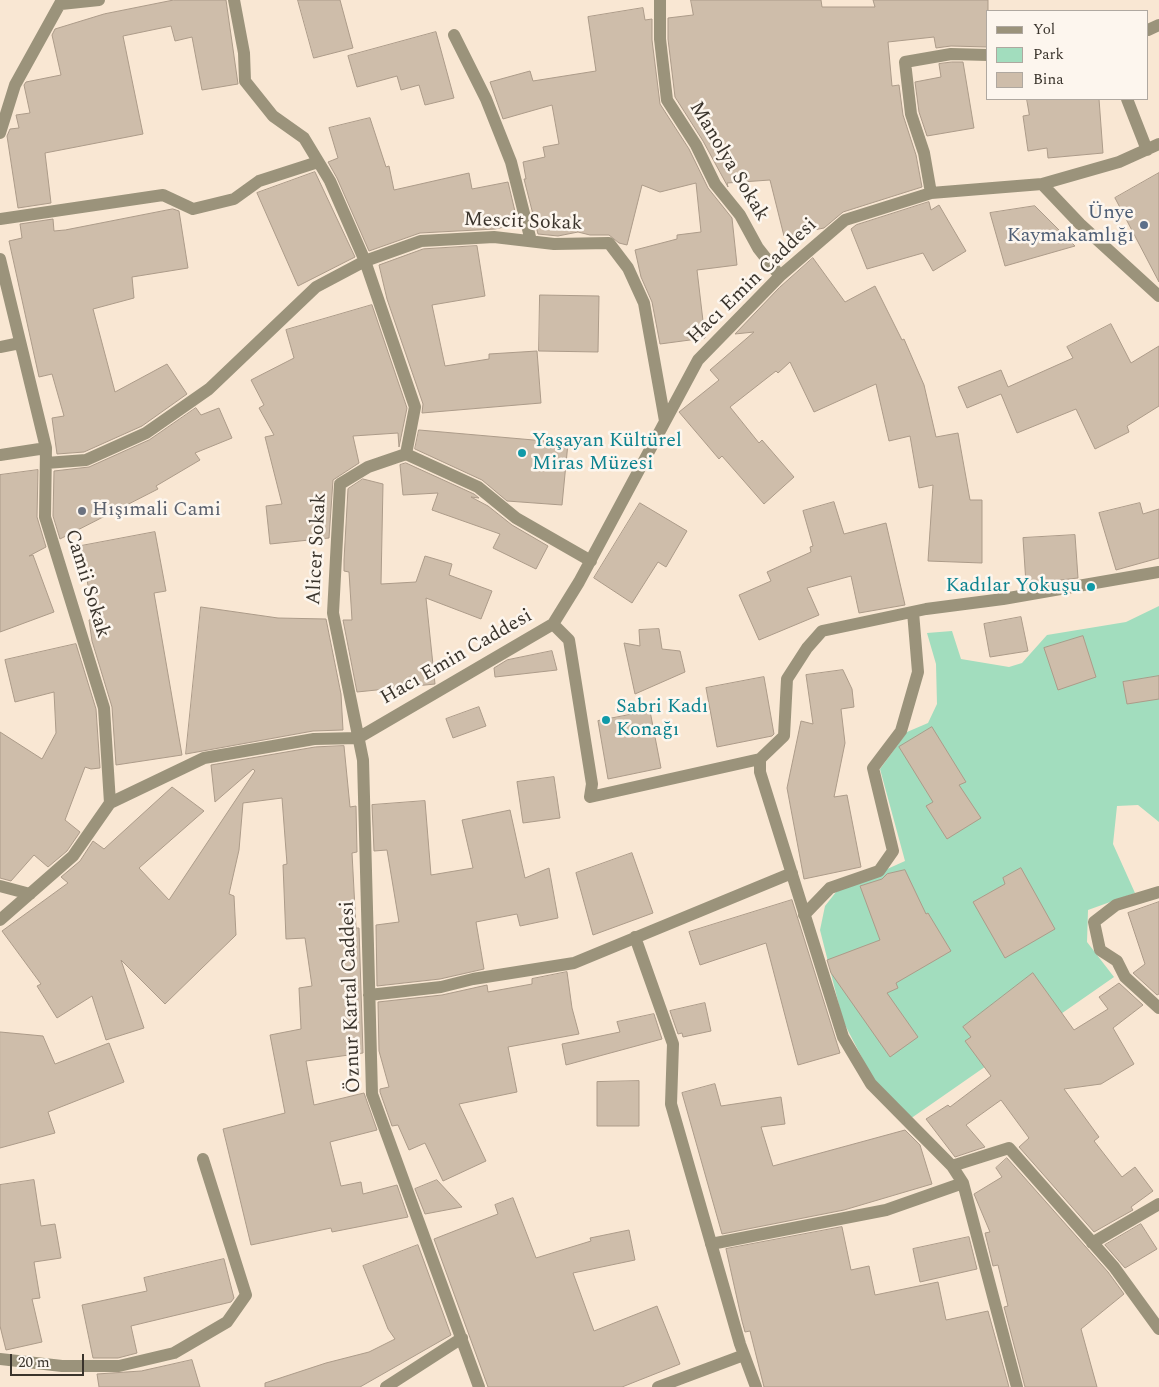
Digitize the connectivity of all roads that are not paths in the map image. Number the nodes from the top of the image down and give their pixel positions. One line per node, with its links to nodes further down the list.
1 (99, 0): 4 (street)
2 (234, 0): 11 (street)
3 (660, 0): 18 (street, Manolya Sokak)
4 (62, 2): 8 (street)
5 (454, 35): 15 (street)
6 (986, 55): 13 (street)
7 (1127, 100): 10 (street)
8 (0, 134)
9 (1159, 144): 10 (street, Hacı Emin Caddesi)
10 (1147, 150): 12 (street, Hacı Emin Caddesi)
11 (318, 162): 14 (street); 17 (street)
12 (1042, 184): 13 (street, Hacı Emin Caddesi); 19 (street)
13 (931, 193): 18 (street, Hacı Emin Caddesi)
14 (0, 219)
15 (531, 241): 17 (street, Mescit Sokak); 22 (street, Mescit Sokak)
16 (0, 259): 20 (street, Camii Sokak)
17 (365, 261): 24 (street); 26 (street, Mescit Sokak)
18 (780, 276): 22 (street, Hacı Emin Caddesi)
19 (1159, 296)
20 (20, 343): 21 (street); 23 (street, Camii Sokak)
21 (0, 347)
22 (665, 422): 27 (street, Hacı Emin Caddesi)
23 (46, 448): 25 (street); 26 (street, Camii Sokak)
24 (406, 454): 27 (street); 31 (street, Alicer Sokak)
25 (0, 455)
26 (46, 464): 33 (street, Camii Sokak)
27 (591, 561): 30 (street, Hacı Emin Caddesi)
28 (1159, 572): 29 (street)
29 (913, 612): 32 (street); 38 (street)
30 (553, 624): 31 (street, Hacı Emin Caddesi); 32 (street)
31 (358, 738): 33 (street, Hacı Emin Caddesi); 41 (street, Öznur Kartal Caddesi)
32 (760, 759): 34 (street)
33 (110, 803): 37 (street)
34 (792, 874): 38 (street); 40 (street)
35 (0, 886): 37 (street)
36 (1159, 892): 42 (street)
37 (30, 894): 39 (street)
38 (804, 915): 44 (street)
39 (0, 920)
40 (635, 937): 41 (street); 48 (street)
41 (369, 995): 50 (street, Öznur Kartal Caddesi)
42 (1159, 1008)
43 (204, 1159): 52 (street)
44 (952, 1166): 45 (street); 47 (street)
45 (963, 1183): 48 (street); 57 (street)
46 (1159, 1204): 47 (street)
47 (1092, 1243): 49 (street)
48 (711, 1244): 51 (street)
49 (1159, 1329)
50 (462, 1338): 53 (street); 54 (street, Öznur Kartal Caddesi)
51 (744, 1355): 55 (street); 56 (street)
52 (0, 1359)
53 (386, 1387)
54 (479, 1387)
55 (658, 1387)
56 (756, 1387)
57 (1017, 1387)

